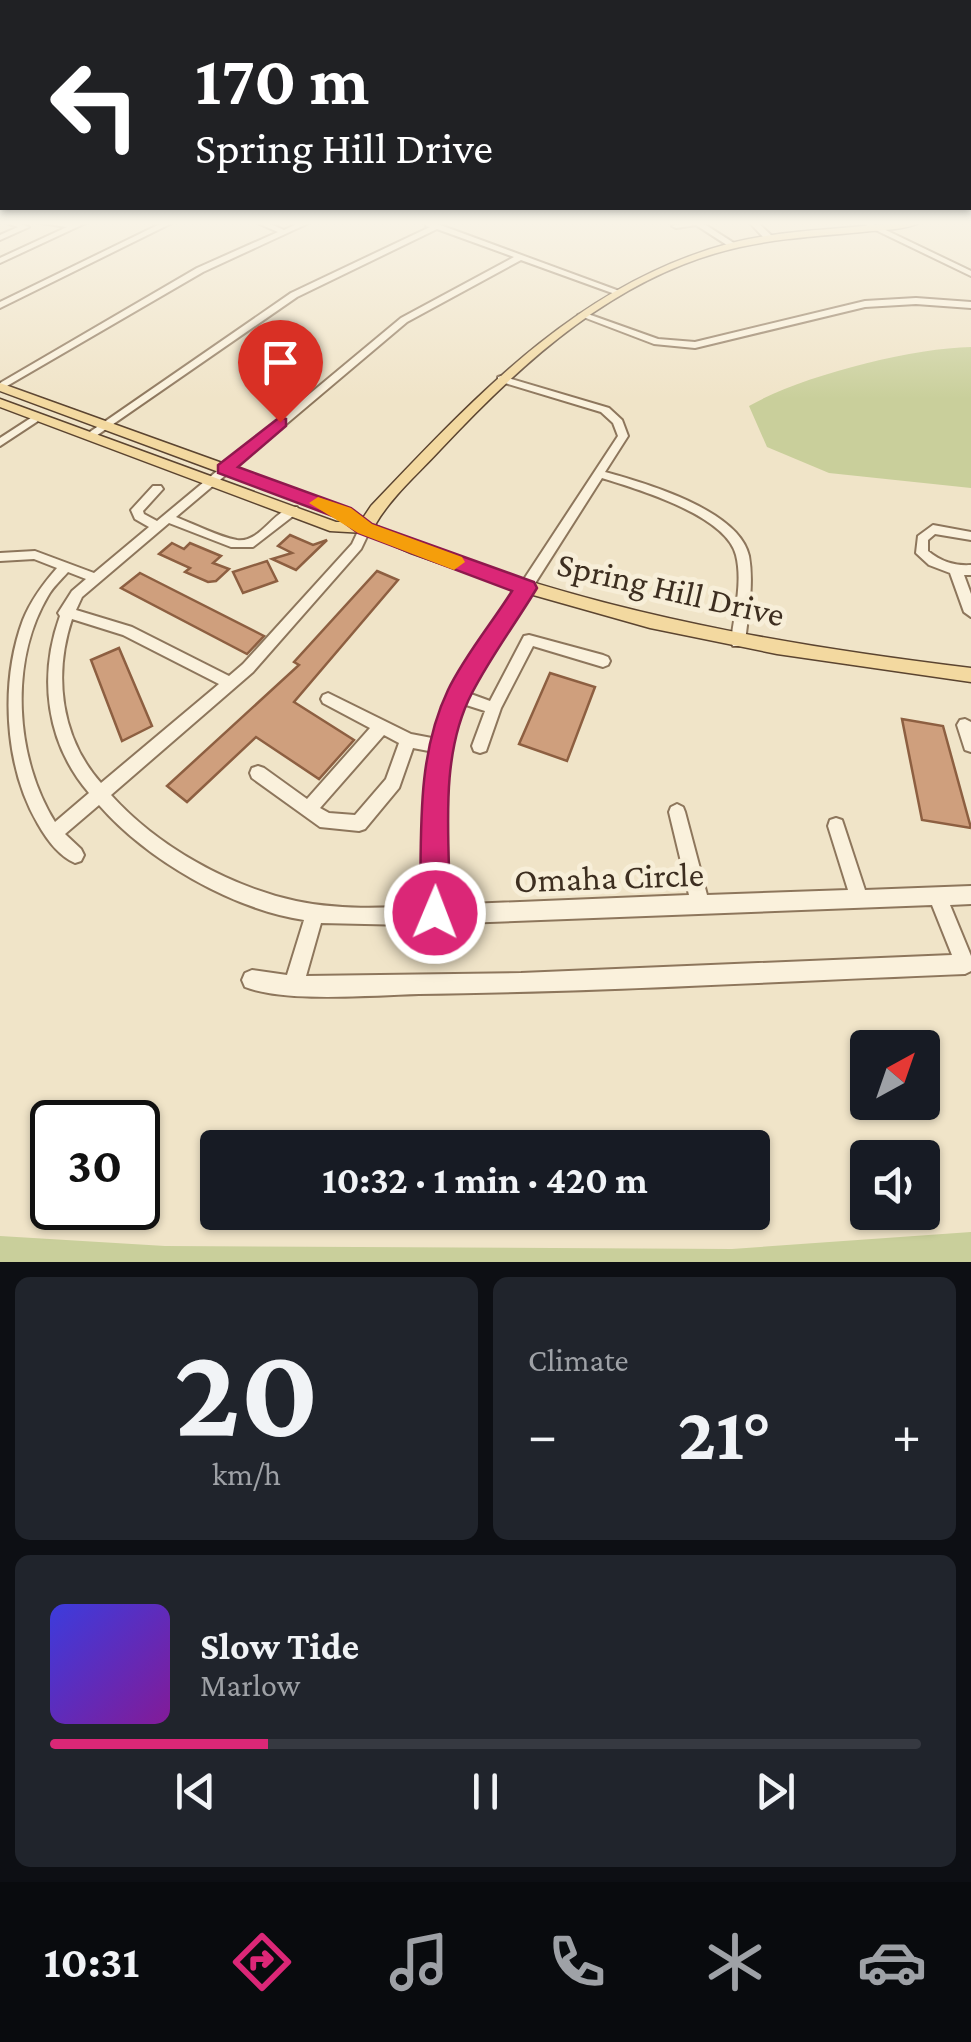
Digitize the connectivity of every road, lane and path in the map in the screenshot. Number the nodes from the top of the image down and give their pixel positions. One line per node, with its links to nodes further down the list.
1 (49, 281): 8 (street)
2 (181, 281): 12 (street)
3 (321, 281): 15 (street)
4 (475, 281): 18 (street, Omaha Circle)
5 (588, 281): 7 (street)
6 (639, 281): 7 (main road)
7 (618, 292): 10 (main road)
8 (0, 305)
9 (971, 305): 10 (street)
10 (582, 315): 11 (main road)
11 (502, 379): 19 (street); 24 (main road)
12 (0, 387): 15 (main road, Spring Hill Drive)
13 (0, 403): 14 (main road, Spring Hill Drive)
14 (37, 417): 16 (main road, Spring Hill Drive); 17 (street)
15 (105, 425): 16 (street); 18 (main road, Spring Hill Drive)
16 (89, 436): 20 (main road, Spring Hill Drive)
17 (0, 443)
18 (224, 469): 20 (street, Omaha Circle); 24 (main road, Spring Hill Drive)
19 (600, 474): 30 (street); 33 (street)
20 (210, 481): 22 (main road, Spring Hill Drive); 23 (street, Omaha Circle)
21 (157, 489): 23 (street)
22 (292, 510): 23 (street); 24 (main road, Spring Hill Drive)
23 (162, 522): 29 (street, Omaha Circle)
24 (365, 528): 30 (main road, Spring Hill Drive); 36 (street)
25 (971, 536): 28 (street)
26 (0, 557): 27 (street)
27 (66, 566): 29 (street); 46 (street)
28 (964, 571): 31 (street)
29 (95, 578): 32 (street, Omaha Circle)
30 (526, 588): 33 (main road, Spring Hill Drive); 37 (street)
31 (971, 612)
32 (66, 613): 36 (street); 48 (street, Omaha Circle)
33 (738, 642): 35 (main road, Spring Hill Drive)
34 (604, 662): 39 (street)
35 (971, 675)
36 (226, 688): 48 (street)
37 (458, 696): 39 (street); 45 (street)
38 (328, 698): 41 (street)
39 (494, 708): 44 (street)
40 (965, 726): 43 (street)
41 (381, 728): 42 (street); 49 (street)
42 (408, 740): 45 (street); 49 (street)
43 (971, 745)
44 (480, 746)
45 (441, 747): 59 (street)
46 (6, 766): 52 (street)
47 (258, 772): 49 (street)
48 (104, 794): 52 (street); 58 (street, Omaha Circle)
49 (308, 809)
50 (677, 812): 57 (street)
51 (836, 826): 56 (street)
52 (53, 834): 53 (street)
53 (76, 855)
54 (971, 894): 55 (street, Omaha Circle)
55 (937, 896): 56 (street, Omaha Circle); 60 (street)
56 (859, 898): 57 (street, Omaha Circle)
57 (700, 904): 59 (street, Omaha Circle)
58 (316, 913): 59 (street, Omaha Circle); 62 (street)
59 (435, 913)
60 (968, 964): 62 (street)
61 (252, 980): 62 (street)
62 (293, 986)

